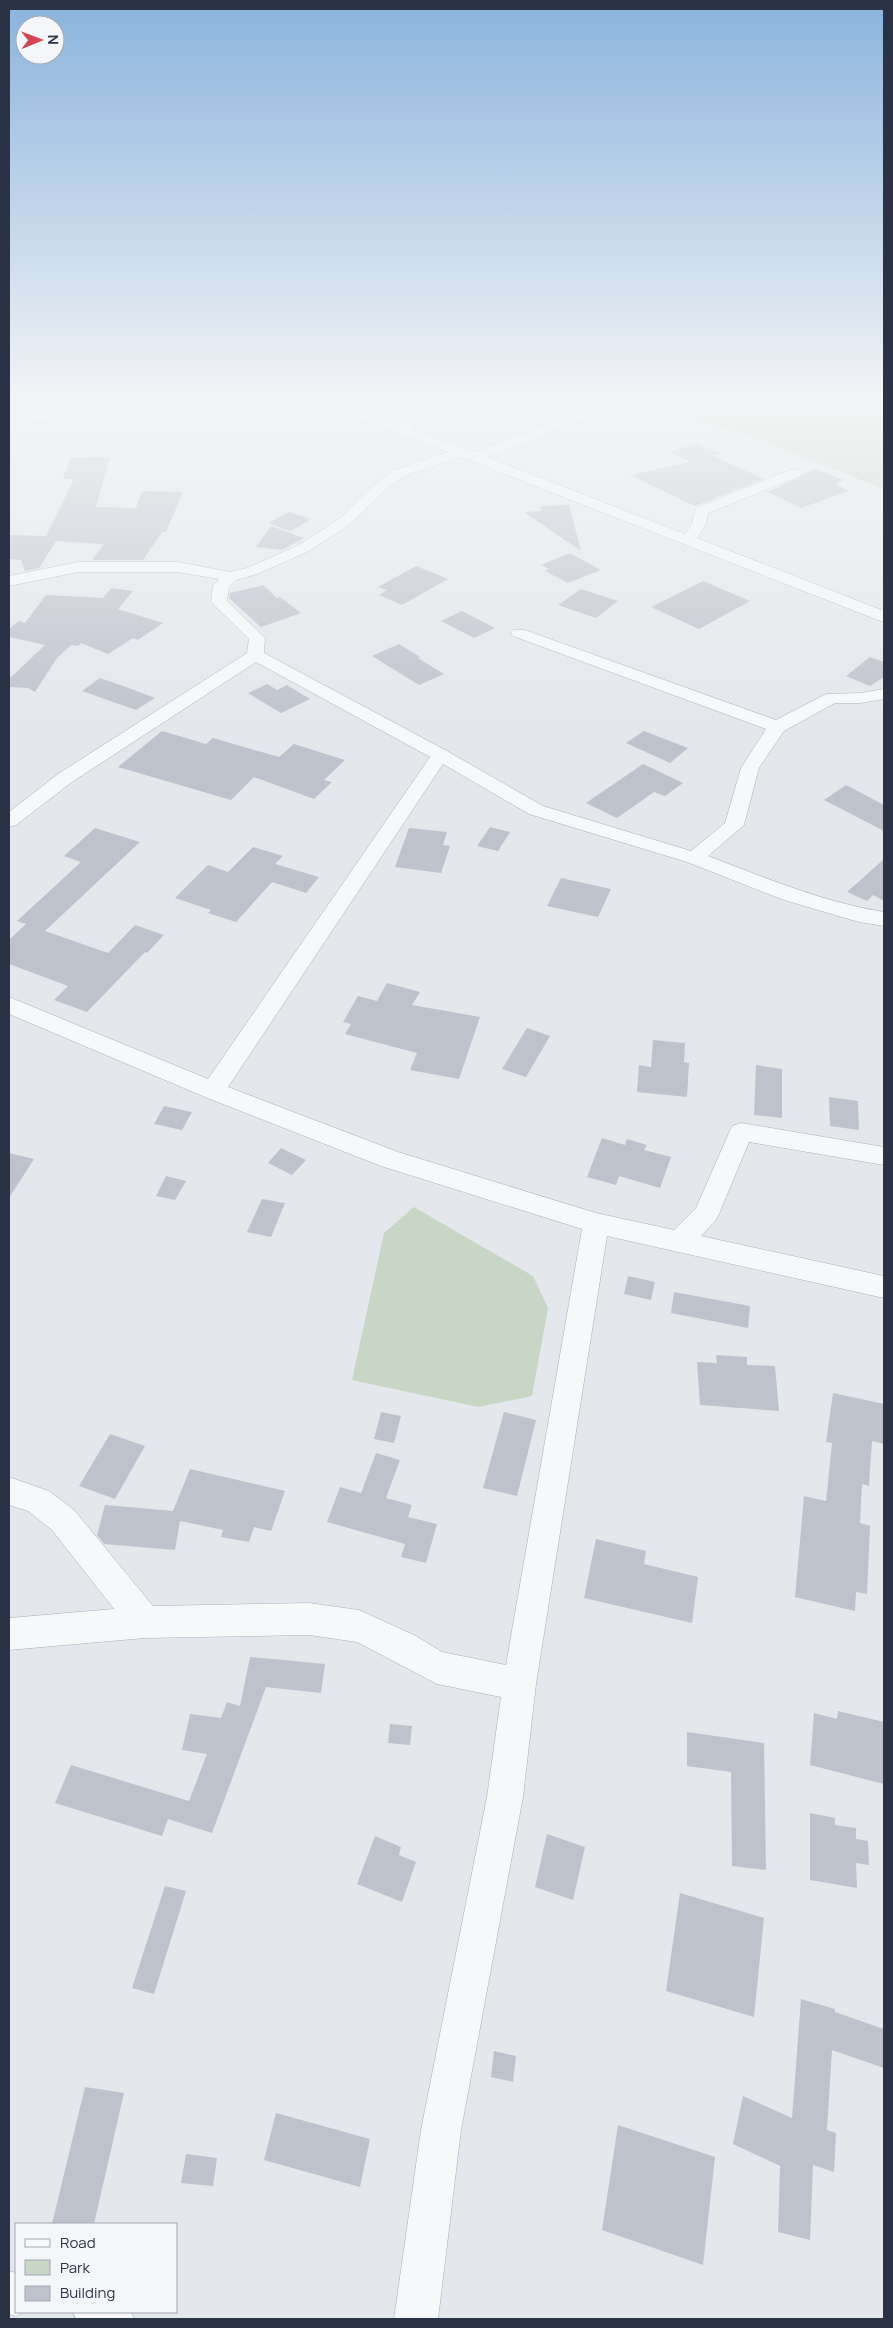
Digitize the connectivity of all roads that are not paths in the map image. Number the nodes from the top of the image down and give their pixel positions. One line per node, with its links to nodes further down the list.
1 (358, 509): 5 (street)
2 (608, 509): 4 (street)
3 (704, 509): 4 (street)
4 (688, 540): 7 (street)
5 (230, 577): 6 (street); 9 (street)
6 (9, 581)
7 (884, 617)
8 (519, 633): 11 (street)
9 (255, 655): 12 (street); 13 (street)
10 (884, 694): 11 (street)
11 (777, 727): 14 (street)
12 (440, 755): 14 (street); 17 (street)
13 (9, 822)
14 (694, 858): 15 (street)
15 (884, 919)
16 (9, 1005): 17 (street)
17 (213, 1091): 19 (street)
18 (884, 1156): 20 (street)
19 (596, 1223): 20 (street); 25 (street)
20 (679, 1241): 21 (street)
21 (884, 1287)
22 (9, 1491): 23 (street)
23 (145, 1622): 24 (street); 25 (street)
24 (9, 1634)
25 (519, 1684): 28 (street)
26 (97, 2313): 27 (street)
27 (112, 2319)
28 (416, 2319)

